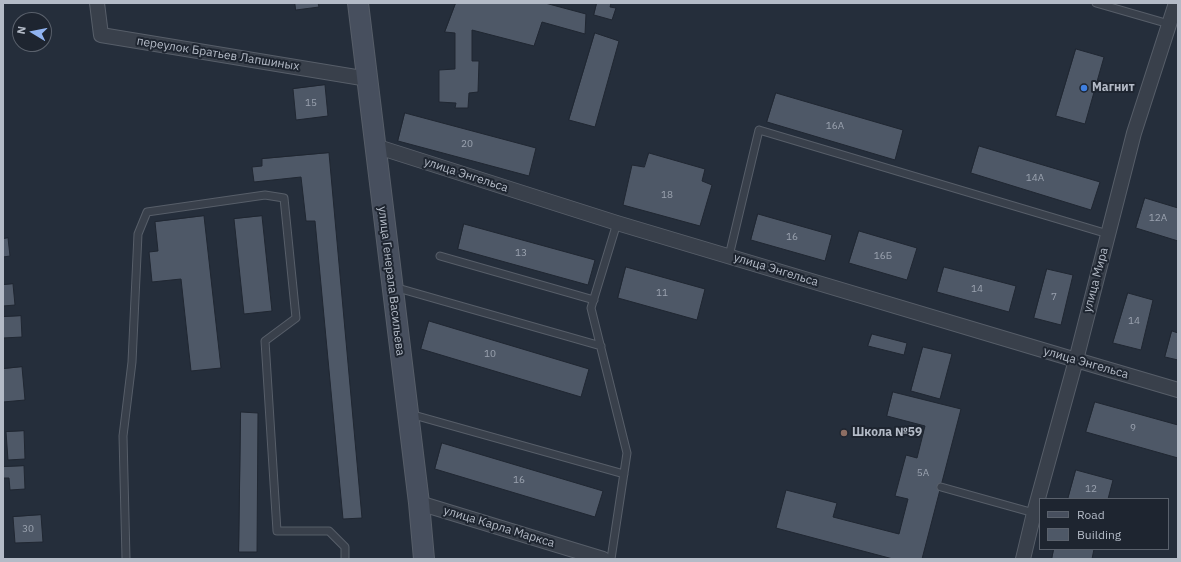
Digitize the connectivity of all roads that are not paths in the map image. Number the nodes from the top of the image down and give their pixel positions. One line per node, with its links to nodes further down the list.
1 (97, 3): 6 (street, переулок Братьев Лапшиных)
2 (358, 3): 6 (main road, улица Генерала Васильева)
3 (1096, 3): 5 (lane)
4 (1176, 3): 5 (street, улица Мира)
5 (1169, 24): 9 (street, улица Мира)
6 (368, 79): 7 (main road, улица Генерала Васильева)
7 (374, 146): 8 (street, улица Энгельса); 12 (main road, улица Генерала Васильева)
8 (617, 223): 11 (street, улица Энгельса); 13 (lane)
9 (1108, 234): 11 (lane); 15 (street, улица Мира)
10 (440, 256): 13 (lane)
11 (729, 256): 15 (street, улица Энгельса)
12 (392, 287): 14 (lane); 17 (main road, улица Генерала Васильева)
13 (594, 300): 14 (lane)
14 (601, 346): 18 (lane)
15 (1076, 360): 16 (street, улица Энгельса); 21 (street, улица Мира)
16 (1178, 390)
17 (408, 414): 18 (lane); 20 (main road, улица Генерала Васильева)
18 (624, 474): 26 (lane)
19 (941, 487): 21 (lane)
20 (419, 503): 24 (main road, улица Генерала Васильева); 25 (street, улица Карла Маркса)
21 (1034, 513): 27 (street, улица Мира)
22 (126, 559): 23 (lane)
23 (346, 559)
24 (424, 559)
25 (603, 559)
26 (611, 559)
27 (1023, 559)

